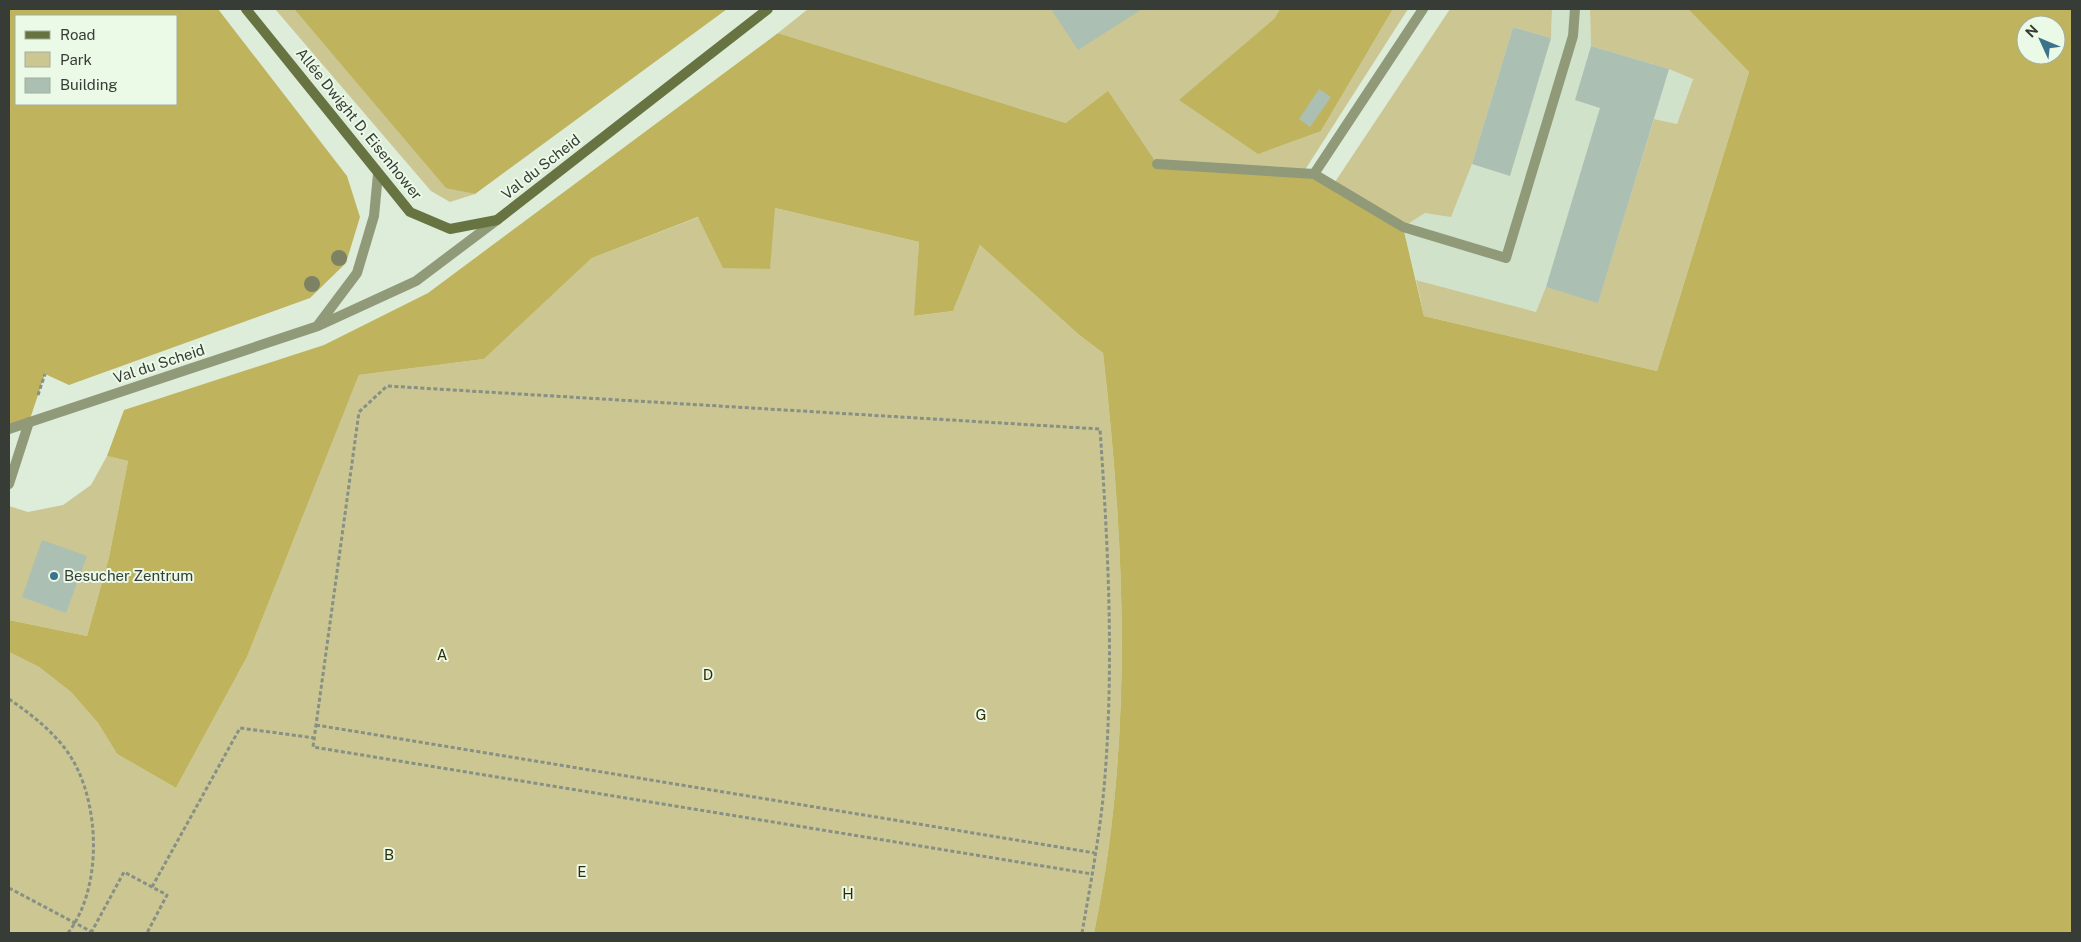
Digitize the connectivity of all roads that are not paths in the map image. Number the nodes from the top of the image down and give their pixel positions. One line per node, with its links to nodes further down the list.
1 (246, 9): 6 (main road, Allée Dwight D. Eisenhower)
2 (768, 9): 8 (main road, Val du Scheid)
3 (1423, 9): 7 (street)
4 (1575, 9): 7 (street)
5 (1157, 164): 7 (street)
6 (378, 174): 8 (main road, Allée Dwight D. Eisenhower); 9 (street)
7 (1314, 174)
8 (497, 220): 9 (street, Val du Scheid)
9 (318, 326): 10 (street, Val du Scheid)
10 (29, 422): 11 (street, Val du Scheid); 12 (street)
11 (9, 429)
12 (9, 484)

